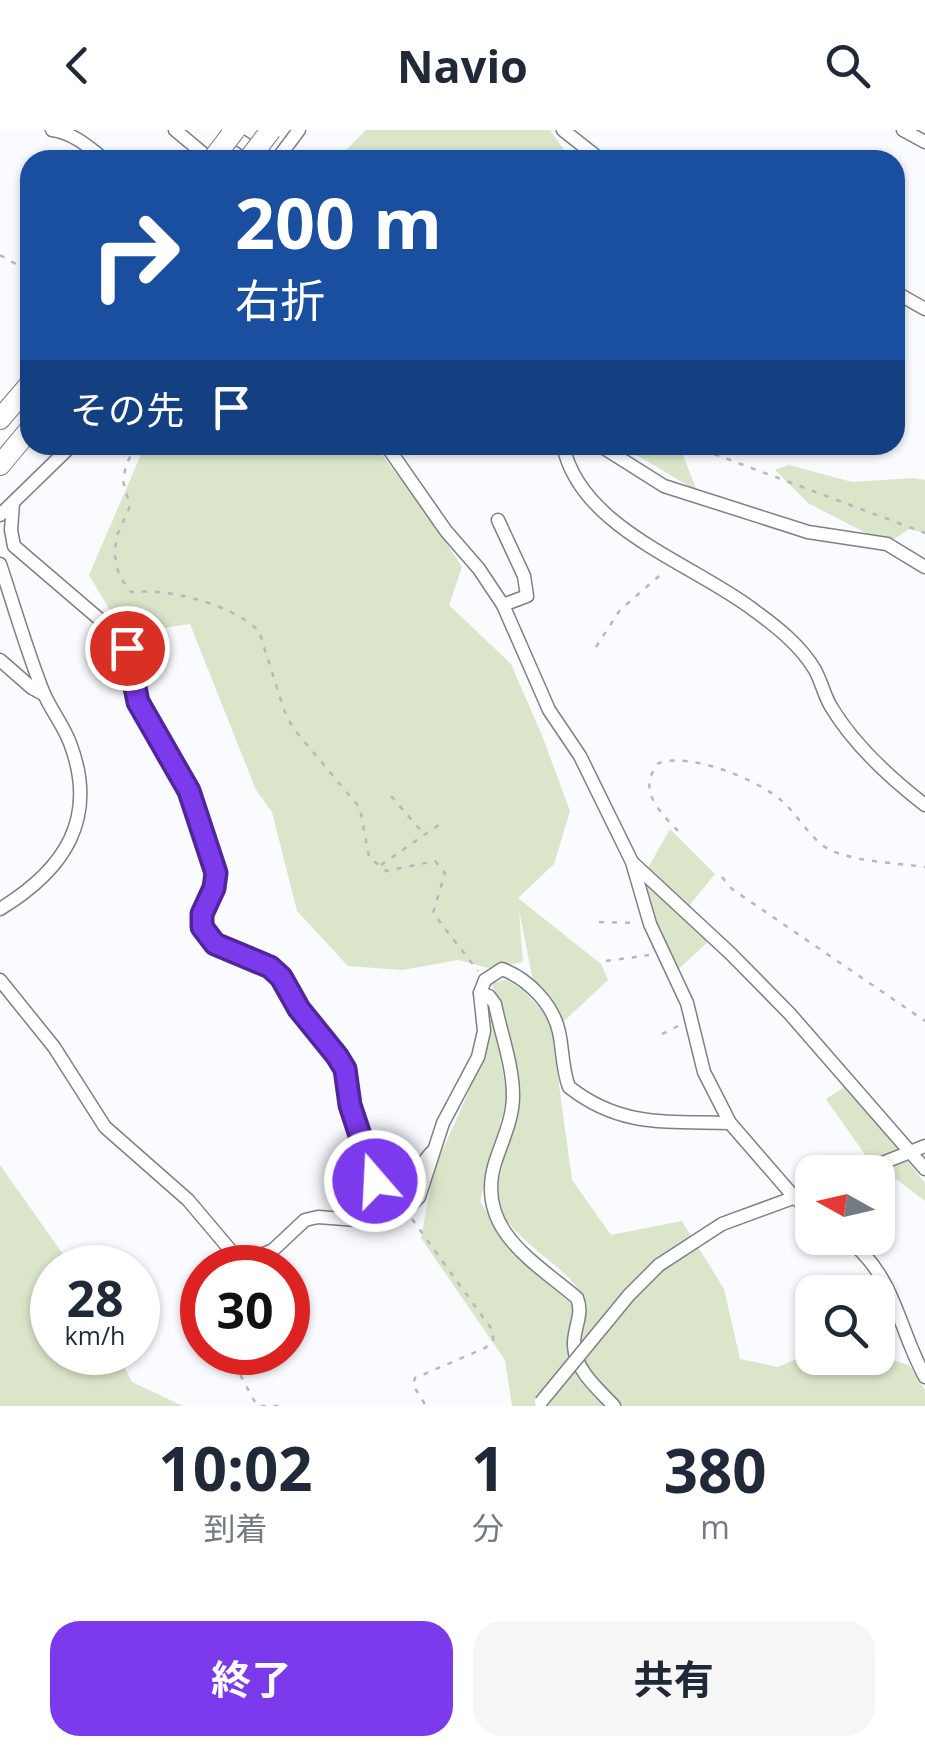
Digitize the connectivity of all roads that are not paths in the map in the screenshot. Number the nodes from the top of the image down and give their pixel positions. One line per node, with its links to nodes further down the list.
1 (52, 130): 9 (street)
2 (175, 130): 10 (street)
3 (224, 130): 12 (street)
4 (235, 130): 11 (highway, bridge)
5 (272, 130): 13 (highway, bridge)
6 (563, 130): 14 (street)
7 (903, 130): 8 (street)
8 (925, 142)
9 (91, 150)
10 (199, 150)
11 (219, 150)
12 (255, 150)
13 (256, 150)
14 (588, 150)
15 (20, 395): 16 (highway)
16 (0, 418)
17 (20, 441): 22 (highway)
18 (62, 455): 23 (street)
19 (393, 455): 28 (street)
20 (565, 455): 31 (street)
21 (615, 455): 27 (street)
22 (0, 465)
23 (13, 503): 24 (street); 38 (street)
24 (0, 515)
25 (498, 520): 28 (street)
26 (0, 564): 30 (street)
27 (925, 566)
28 (503, 605): 32 (street)
29 (0, 660): 30 (street)
30 (43, 694): 33 (street)
31 (925, 805)
32 (632, 862): 36 (street); 39 (street)
33 (0, 909)
34 (0, 980): 38 (street)
35 (482, 986): 36 (street); 38 (street); 46 (street)
36 (730, 1123): 42 (street)
37 (925, 1146): 39 (street)
38 (432, 1152)
39 (910, 1152): 40 (street); 41 (street)
40 (895, 1158)
41 (925, 1169)
42 (795, 1198): 45 (street, bridge)
43 (867, 1255): 44 (street)
44 (925, 1377)
45 (539, 1404)
46 (614, 1406)

